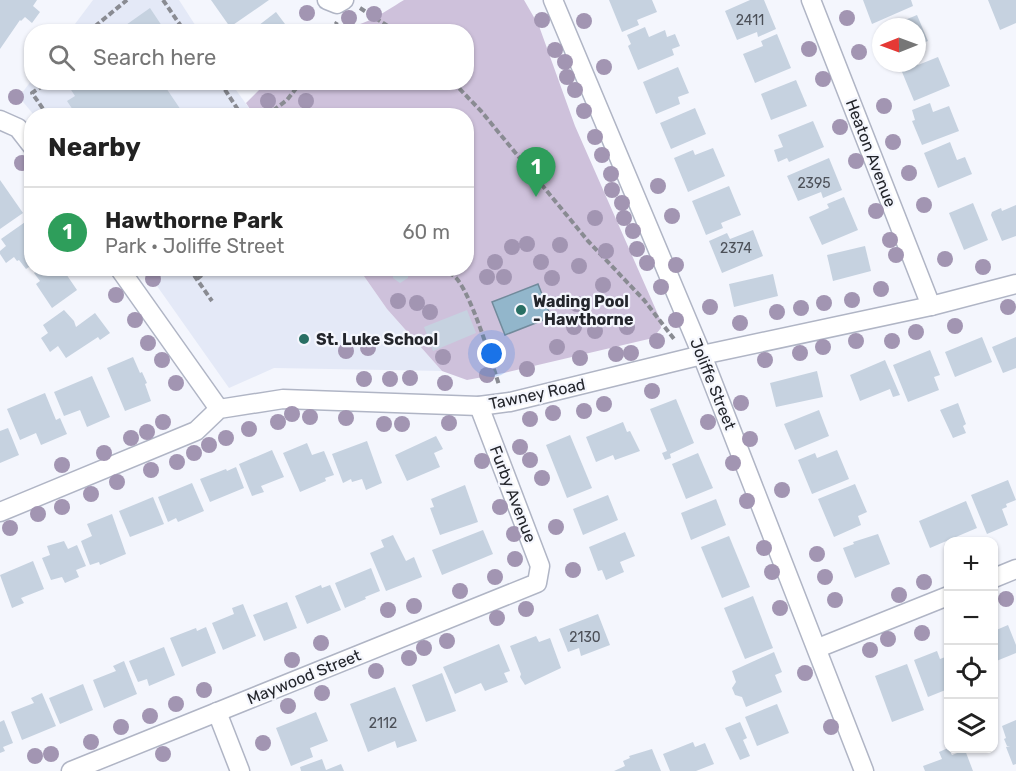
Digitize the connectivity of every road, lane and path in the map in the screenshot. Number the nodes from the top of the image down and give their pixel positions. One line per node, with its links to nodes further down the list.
1 (127, 0): 7 (path)
2 (163, 0): 8 (path)
3 (327, 0): 6 (street)
4 (553, 0): 28 (street, Joliffe Street)
5 (811, 0): 26 (street, Heaton Avenue)
6 (350, 2): 9 (path)
7 (98, 24)
8 (180, 24)
9 (384, 24)
10 (36, 90): 14 (path)
11 (224, 90): 15 (path)
12 (295, 90): 16 (path)
13 (461, 90): 27 (path)
14 (42, 108)
15 (237, 108)
16 (276, 108)
17 (0, 120): 18 (street)
18 (24, 136)
19 (125, 276): 31 (street)
20 (195, 276): 23 (path)
21 (201, 276): 23 (path)
22 (454, 276): 29 (path)
23 (197, 279): 25 (path)
24 (1016, 284): 26 (street, Tawney Road)
25 (212, 301)
26 (931, 306): 28 (street, Tawney Road)
27 (676, 342)
28 (702, 355): 29 (street, Tawney Road); 37 (street, Joliffe Street)
29 (504, 403): 30 (street, Tawney Road)
30 (479, 406): 31 (street, Tawney Road); 35 (street, Furby Avenue)
31 (219, 409): 32 (street)
32 (0, 512)
33 (1016, 569): 34 (street)
34 (998, 576)
35 (537, 583): 38 (street, Maywood Street)
36 (944, 598): 37 (street)
37 (818, 648): 41 (street, Joliffe Street)
38 (217, 712): 39 (street, Maywood Street); 40 (street)
39 (71, 771)
40 (240, 771)
41 (864, 771)

